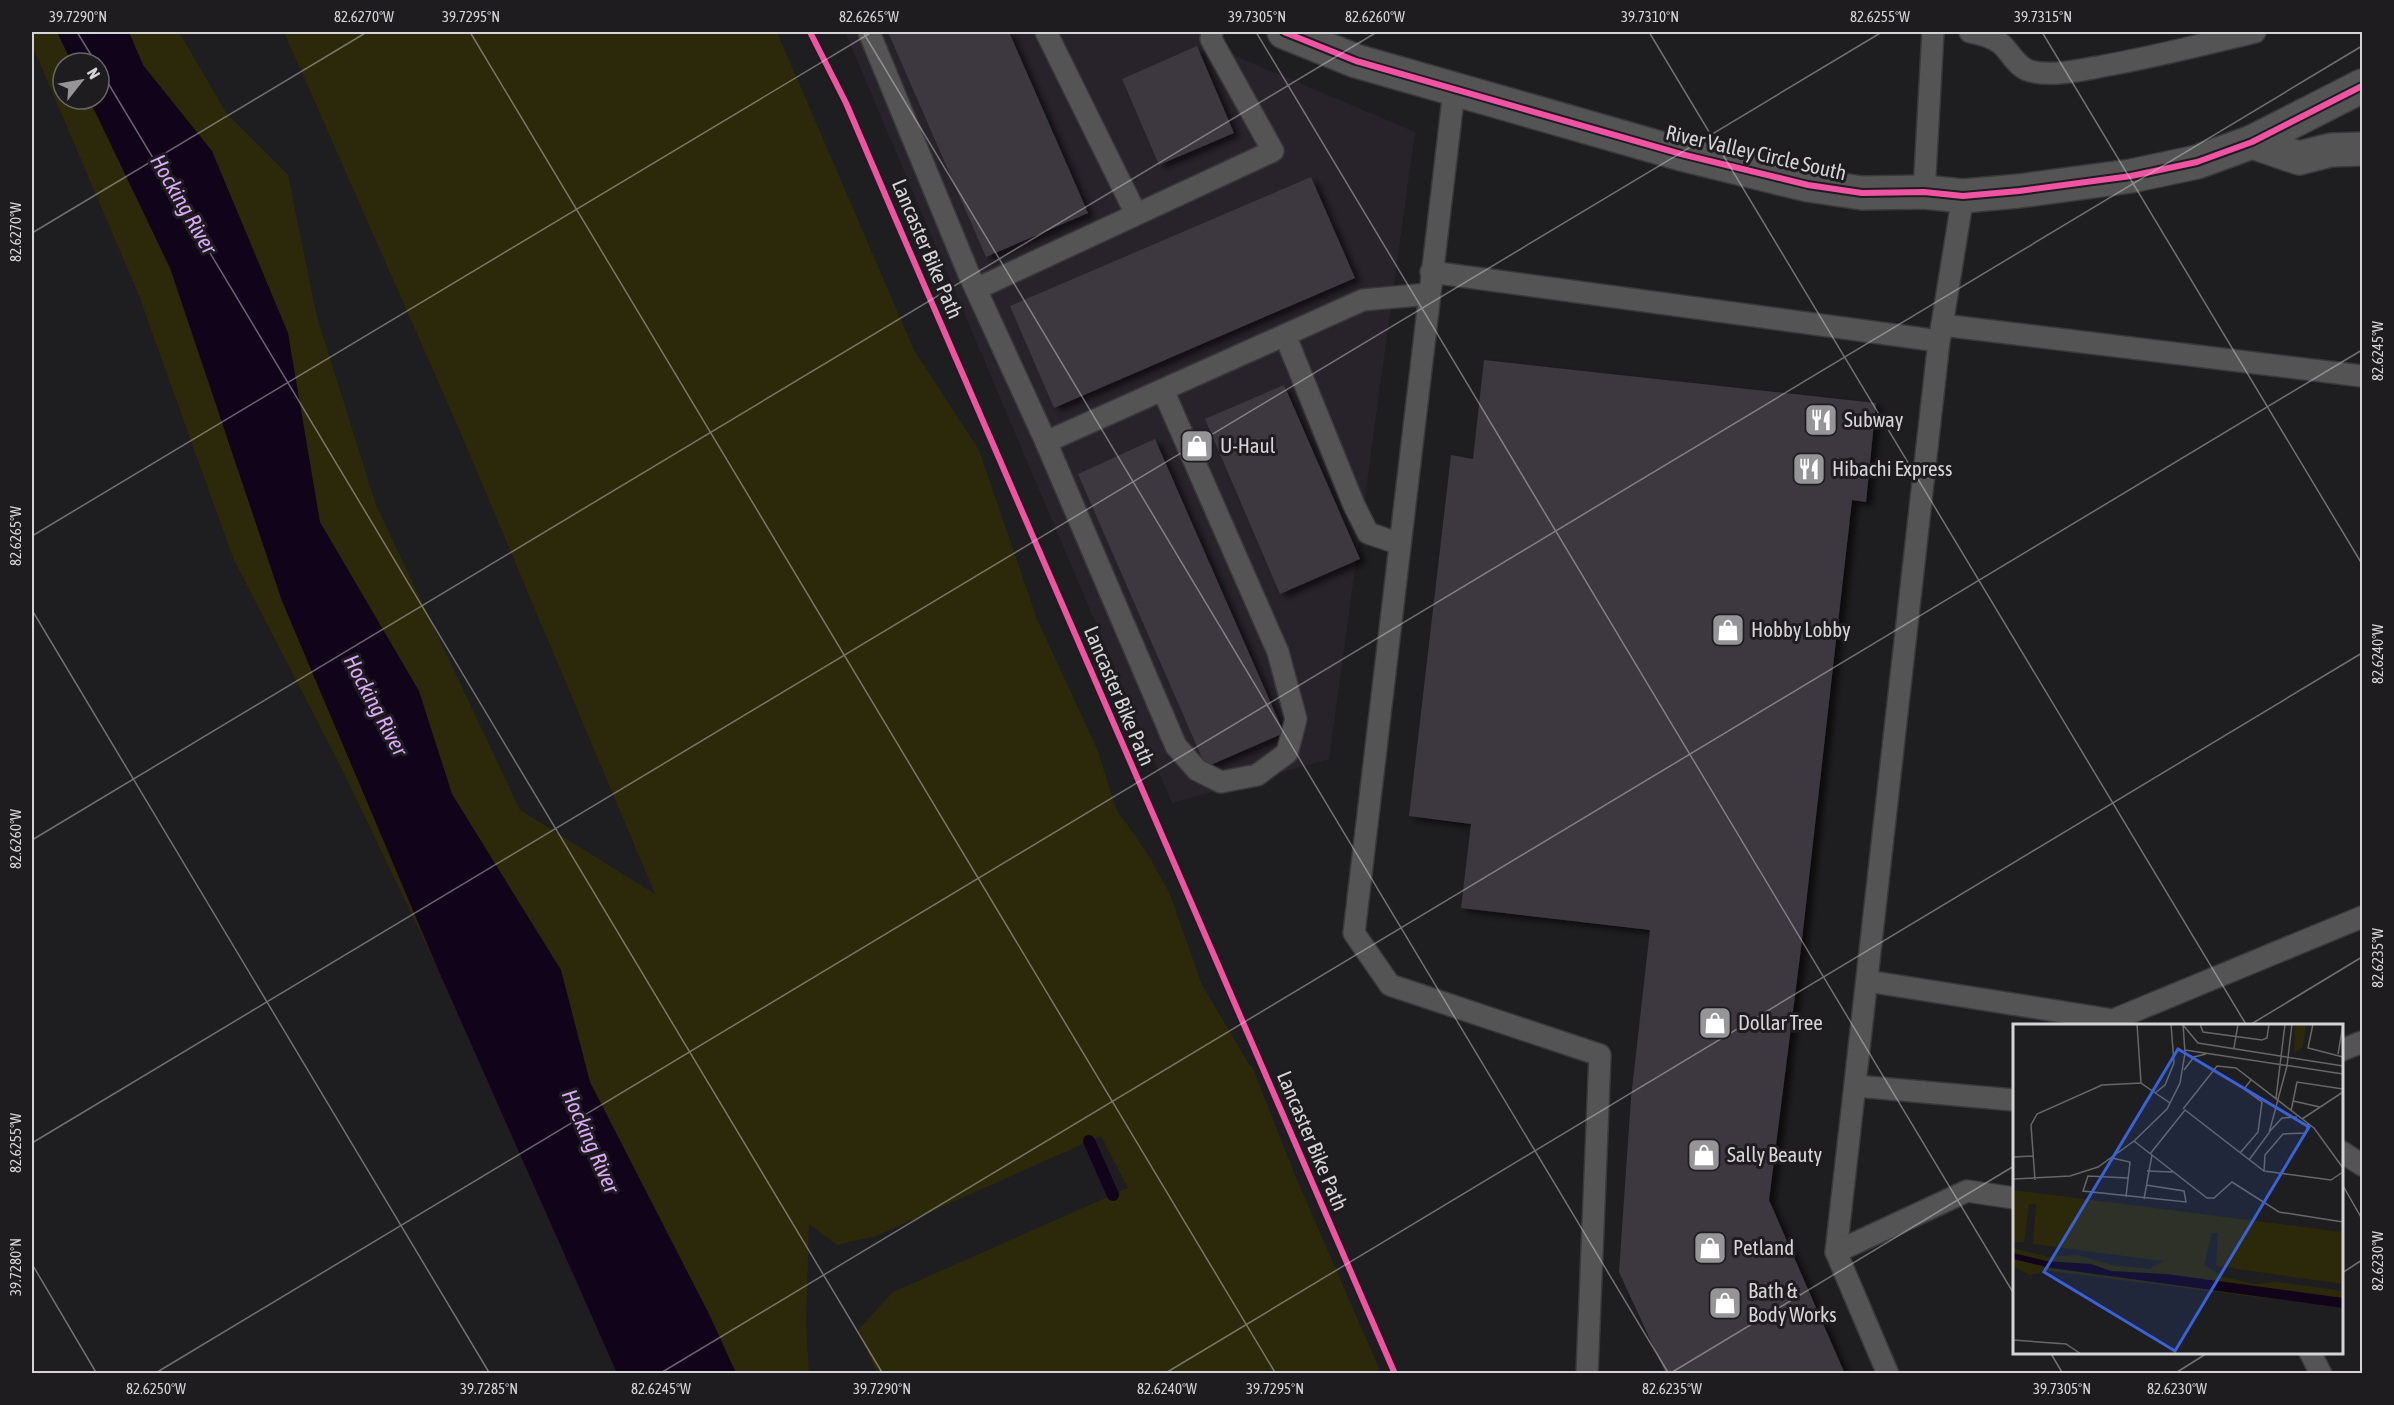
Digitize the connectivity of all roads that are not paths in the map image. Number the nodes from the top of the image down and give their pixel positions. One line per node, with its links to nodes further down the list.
1 (869, 32): 16 (lane)
2 (1046, 32): 14 (lane)
3 (1212, 32): 14 (lane)
4 (1284, 32): 9 (street, River Valley Circle South)
5 (1932, 32): 12 (lane)
6 (1970, 32): 7 (lane)
7 (2255, 32)
8 (2362, 86): 10 (street, River Valley Circle South)
9 (1454, 90): 12 (street, River Valley Circle South); 15 (lane)
10 (2252, 142): 11 (street); 13 (street, River Valley Circle South)
11 (2362, 149)
12 (1924, 192): 13 (street, River Valley Circle South)
13 (1963, 196): 18 (lane)
14 (1136, 214): 16 (lane)
15 (1431, 272): 17 (lane); 18 (lane)
16 (976, 289): 22 (lane)
17 (1429, 294): 19 (lane); 23 (lane)
18 (1940, 333): 20 (lane); 25 (lane)
19 (1285, 335): 21 (lane); 23 (lane)
20 (2362, 376)
21 (1162, 390): 22 (lane); 22 (lane)
22 (1046, 442)
23 (1400, 544): 35 (lane)
24 (2362, 917): 25 (lane)
25 (1867, 981): 28 (lane)
26 (2362, 1042): 27 (lane)
27 (2343, 1050)
28 (1856, 1086): 29 (lane); 33 (lane)
29 (2013, 1100)
30 (2343, 1153): 31 (lane)
31 (2362, 1165)
32 (2013, 1198): 33 (lane)
33 (1836, 1252): 36 (lane)
34 (2311, 1354): 37 (lane)
35 (1587, 1374)
36 (1888, 1374)
37 (2321, 1374)

